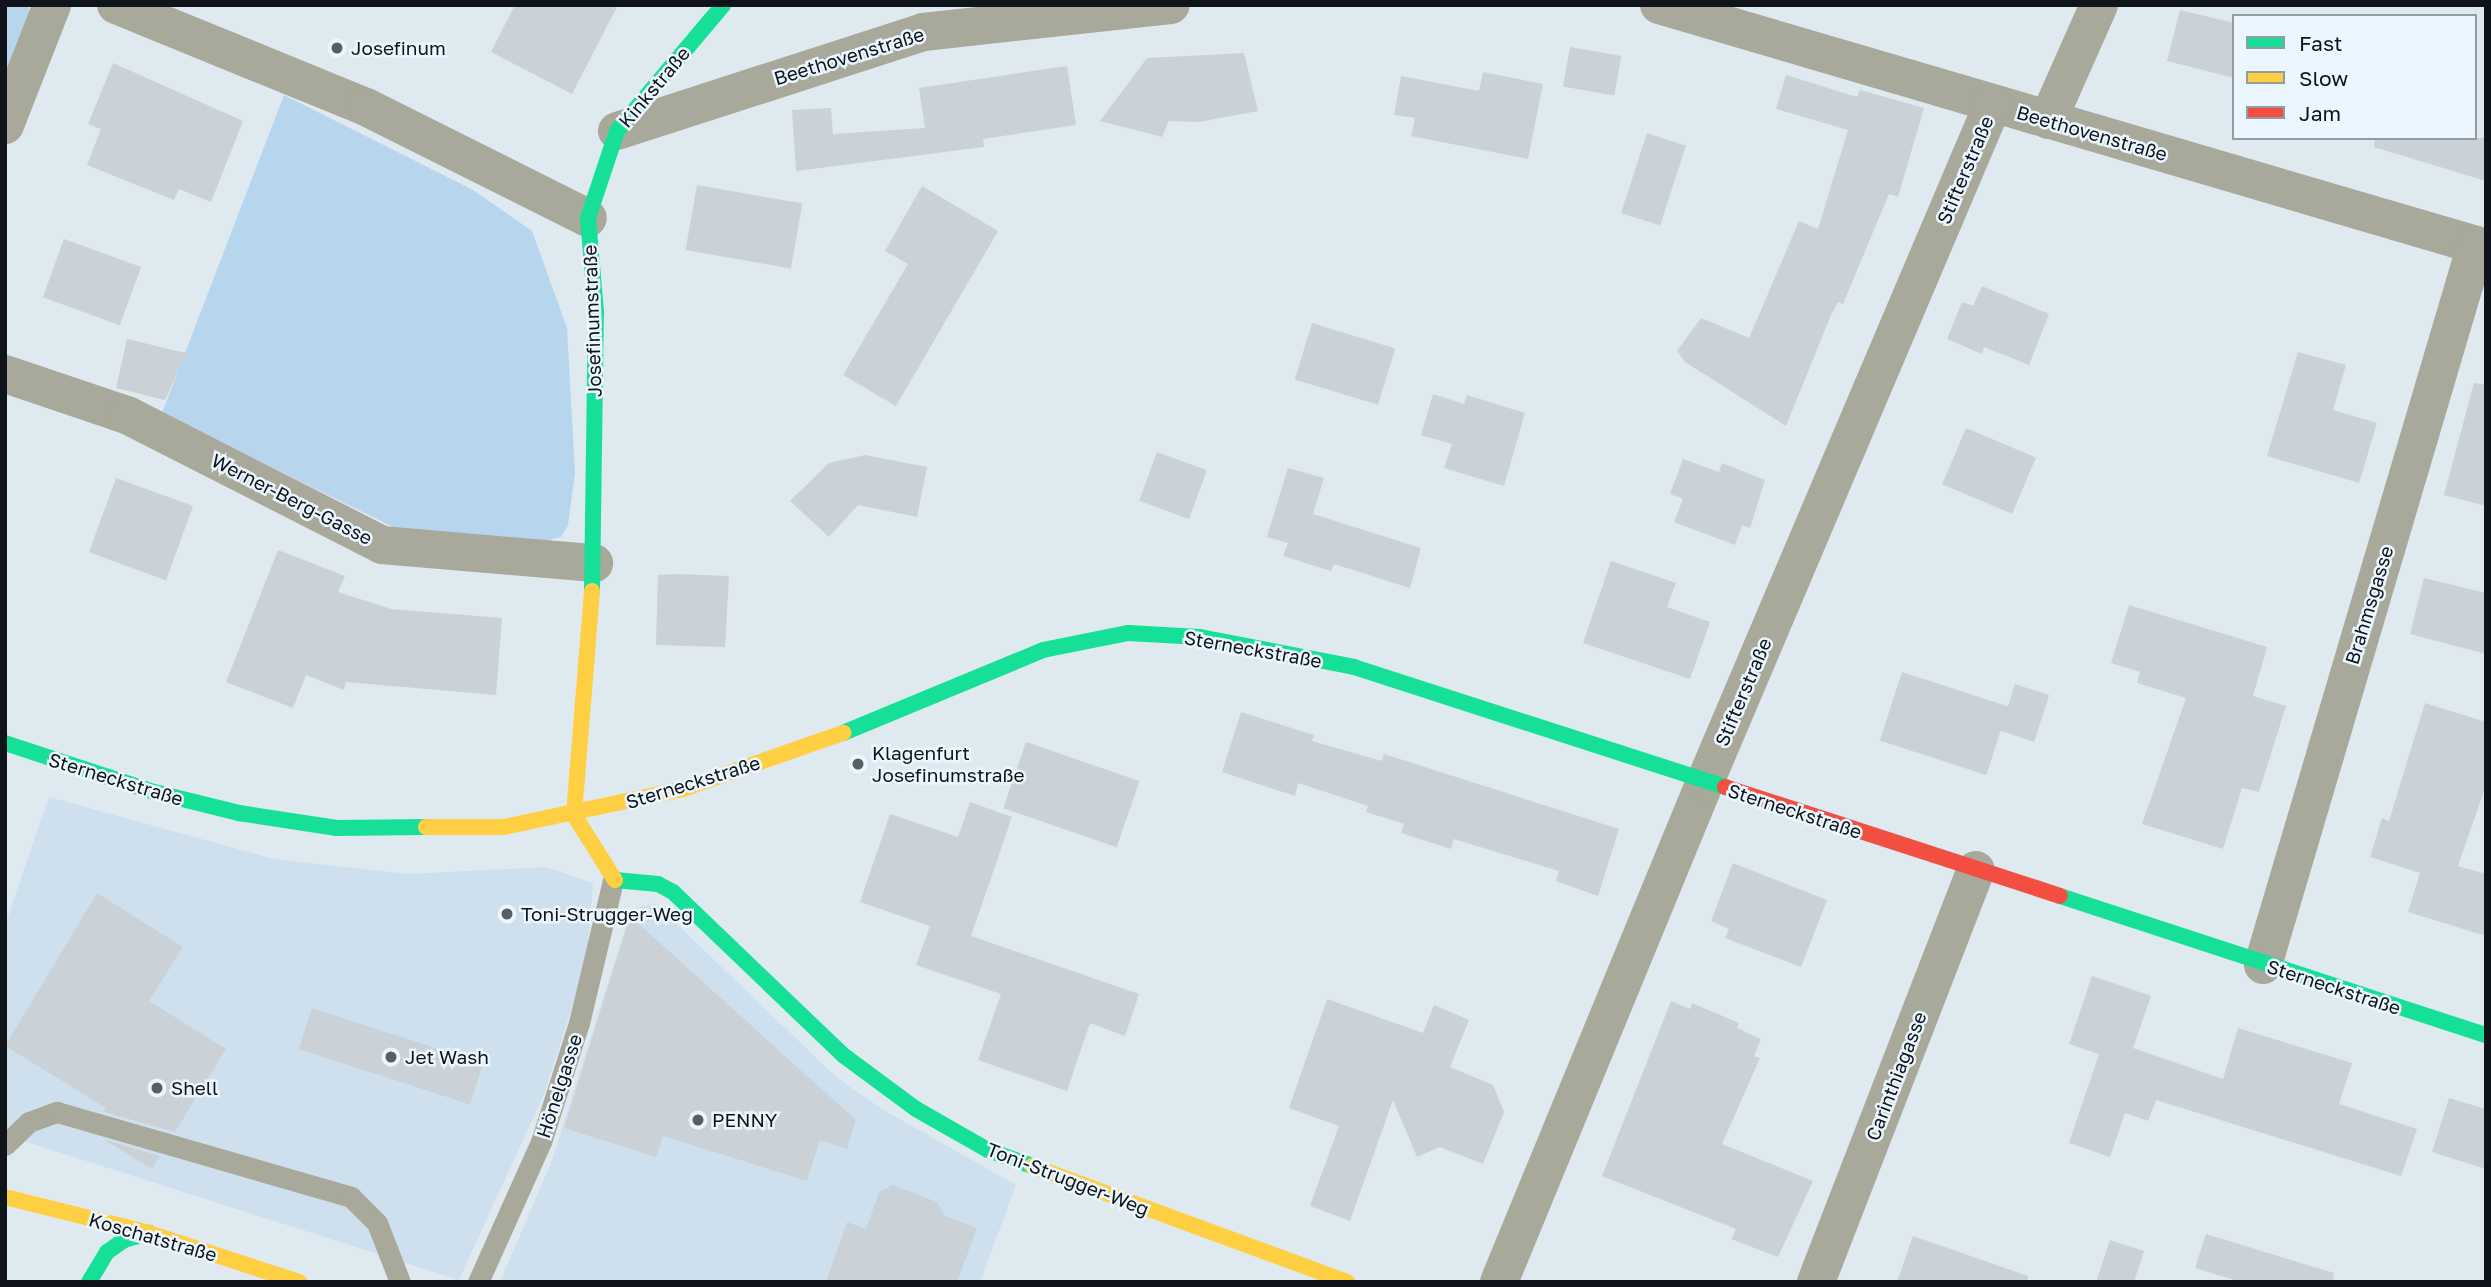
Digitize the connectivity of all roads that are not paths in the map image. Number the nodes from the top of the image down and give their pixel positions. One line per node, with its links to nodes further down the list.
1 (52, 5): 9 (street)
2 (116, 5): 11 (street, Josefinumstraße)
3 (723, 5): 10 (street, Kinkstraße)
4 (1171, 5): 10 (street, Beethovenstraße)
5 (1658, 5): 7 (street, Beethovenstraße)
6 (2099, 5): 8 (street)
7 (1993, 104): 8 (street, Beethovenstraße); 16 (street, Stifterstraße)
8 (2048, 120): 12 (street, Beethovenstraße)
9 (5, 125)
10 (617, 131): 11 (street, Kinkstraße)
11 (588, 218): 14 (street, Josefinumstraße)
12 (2481, 247): 20 (street, Brahmsgasse)
13 (5, 374): 14 (street, Werner-Berg-Gasse)
14 (594, 563): 17 (street, Josefinumstraße)
15 (5, 743): 17 (street, Sterneckstraße)
16 (1705, 782): 17 (street, Sterneckstraße); 18 (street, Sterneckstraße); 30 (street, Stifterstraße)
17 (574, 815): 19 (street)
18 (1976, 870): 20 (street, Sterneckstraße); 31 (street, Carinthiagasse)
19 (613, 880): 28 (lane, Hönelgasse); 29 (street, Toni-Strugger-Weg)
20 (2263, 965): 21 (street, Sterneckstraße)
21 (2486, 1035)
22 (5, 1145): 27 (lane)
23 (5, 1197): 24 (street, Koschatstraße)
24 (149, 1233): 25 (street); 26 (street, Koschatstraße)
25 (89, 1282)
26 (299, 1282)
27 (400, 1282)
28 (478, 1282)
29 (1347, 1282)
30 (1499, 1282)
31 (1816, 1282)

